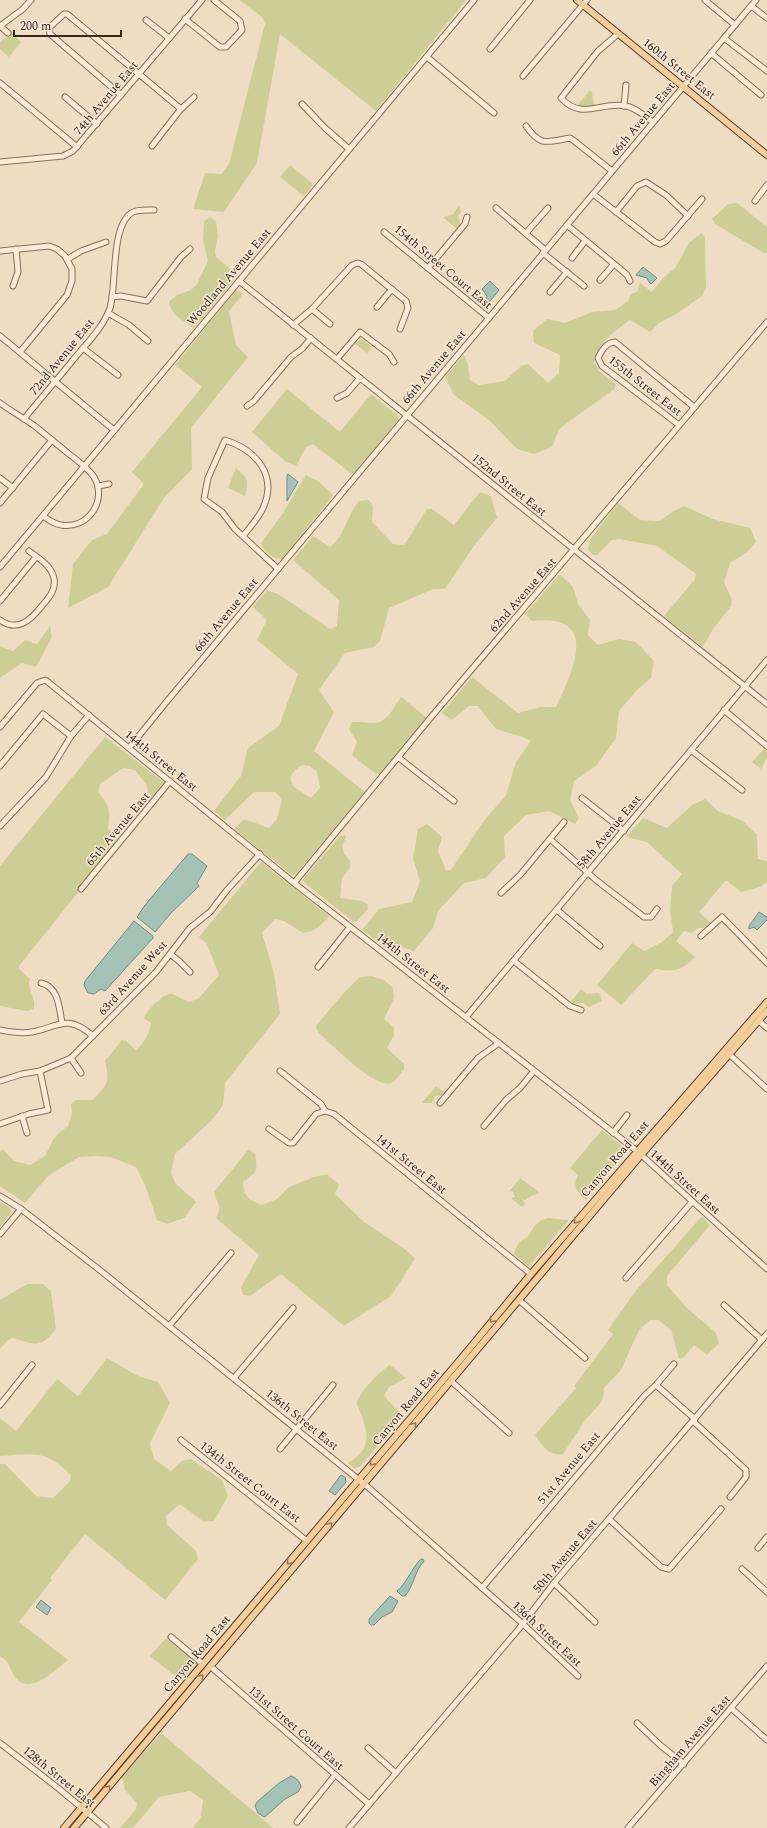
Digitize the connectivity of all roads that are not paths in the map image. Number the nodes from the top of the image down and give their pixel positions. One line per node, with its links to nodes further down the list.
1 (31, 0): 15 (street)
2 (202, 0): 12 (street, 74th Avenue East)
3 (214, 0): 12 (street)
4 (474, 0): 22 (street, Woodland Avenue East)
5 (530, 0): 20 (street)
6 (577, 0): 9 (main road, 160th Street East)
7 (705, 0): 14 (street)
8 (756, 0): 10 (street, 66th Avenue East)
9 (585, 2): 17 (main road, 160th Street East); 25 (street)
10 (751, 6): 11 (street); 14 (street, 66th Avenue East)
11 (767, 18)
12 (185, 19): 18 (street, 74th Avenue East)
13 (146, 20): 18 (street)
14 (735, 25): 19 (street, 66th Avenue East)
15 (0, 26): 16 (street)
16 (8, 33)
17 (618, 34): 28 (main road, 160th Street East); 34 (street)
18 (169, 38): 24 (street, 74th Avenue East)
19 (724, 38): 21 (street, 66th Avenue East); 23 (street)
20 (490, 49)
21 (711, 53): 28 (street, 66th Avenue East); 30 (street)
22 (426, 57): 36 (street); 42 (street, Woodland Avenue East)
23 (767, 71)
24 (139, 73): 29 (street, 74th Avenue East); 29 (street); 35 (street)
25 (523, 76)
26 (0, 83): 41 (street)
27 (626, 85): 34 (street)
28 (683, 87): 37 (street, 66th Avenue East); 43 (main road, 160th Street East)
29 (121, 94): 38 (street, 74th Avenue East)
30 (761, 95)
31 (194, 96): 35 (street)
32 (65, 97): 38 (street)
33 (302, 104): 42 (street)
34 (624, 106): 37 (street)
35 (181, 109): 40 (street)
36 (494, 113)
37 (653, 122): 45 (street, 66th Avenue East)
38 (97, 124): 41 (street, 74th Avenue East)
39 (526, 126): 45 (street)
40 (152, 146)
41 (77, 147): 44 (street, 74th Avenue East)
42 (349, 149): 71 (street, Woodland Avenue East)
43 (767, 155)
44 (0, 162)
45 (612, 171): 47 (street, 66th Avenue East)
46 (767, 185): 49 (street)
47 (592, 194): 53 (street); 56 (street, 66th Avenue East)
48 (702, 199): 54 (street)
49 (755, 201)
50 (496, 208): 58 (street)
51 (548, 208): 58 (street)
52 (154, 210): 77 (street, 72nd Avenue East)
53 (616, 212): 54 (street); 54 (street)
54 (688, 216)
55 (467, 217): 68 (street)
56 (567, 225): 59 (street); 64 (street, 66th Avenue East)
57 (384, 232): 68 (street, 154th Street Court East)
58 (526, 233): 64 (street)
59 (586, 241): 66 (street); 67 (street)
60 (106, 242): 65 (street)
61 (16, 249): 63 (street); 65 (street); 73 (street)
62 (190, 249): 77 (street)
63 (0, 251)
64 (544, 251): 69 (street); 81 (street, 66th Avenue East)
65 (66, 257): 90 (street)
66 (572, 258)
67 (614, 264): 70 (street); 72 (street)
68 (428, 268): 81 (street, 154th Street Court East)
69 (567, 272): 74 (street); 76 (street)
70 (600, 280)
71 (239, 281): 84 (street, 152nd Street East); 103 (street, Woodland Avenue East)
72 (630, 282)
73 (13, 286)
74 (584, 286)
75 (392, 289): 78 (street); 79 (street); 85 (street)
76 (550, 292)
77 (114, 296): 80 (street, 72nd Avenue East)
78 (377, 307)
79 (312, 309): 83 (street); 84 (street)
80 (108, 313): 88 (street); 89 (street, 72nd Avenue East)
81 (488, 318): 100 (street, 66th Avenue East)
82 (767, 322): 99 (street, 62nd Avenue East)
83 (330, 324)
84 (293, 325): 87 (street, 152nd Street East)
85 (400, 329)
86 (0, 336): 90 (street)
87 (311, 338): 91 (street, 152nd Street East); 98 (street)
88 (148, 341)
89 (84, 348): 93 (street); 95 (street, 72nd Avenue East)
90 (20, 352): 95 (street)
91 (337, 360): 92 (street); 94 (street, 152nd Street East)
92 (394, 362)
93 (118, 375)
94 (360, 378): 96 (street); 100 (street, 152nd Street East)
95 (55, 382): 101 (street, 72nd Avenue East); 103 (street)
96 (337, 398)
97 (0, 403): 101 (street)
98 (247, 406)
99 (694, 407): 102 (street, 62nd Avenue East); 102 (street, 155th Street East)
100 (407, 415): 113 (street, 152nd Street East); 117 (street, 66th Avenue East)
101 (24, 419): 104 (street)
102 (679, 425): 113 (street, 62nd Avenue East)
103 (114, 430): 105 (street, Woodland Avenue East)
104 (52, 440): 105 (street); 109 (street)
105 (84, 466): 108 (street); 111 (street, Woodland Avenue East)
106 (0, 478): 109 (street)
107 (109, 484): 108 (street)
108 (98, 486): 111 (street)
109 (13, 488): 110 (street)
110 (0, 503)
111 (43, 516): 116 (street, Woodland Avenue East)
112 (242, 536): 112 (street); 117 (street)
113 (575, 550): 121 (street, 152nd Street East); 130 (street, 62nd Avenue East)
114 (29, 551): 115 (street)
115 (36, 557): 118 (street); 119 (street)
116 (0, 567)
117 (278, 569): 128 (street, 66th Avenue East)
118 (0, 601)
119 (0, 620)
120 (767, 660): 121 (street, 58th Avenue East)
121 (745, 686): 122 (street, 152nd Street East); 123 (street, 58th Avenue East)
122 (767, 704)
123 (724, 710): 127 (street); 129 (street, 58th Avenue East)
124 (89, 715): 125 (street, 144th Street East); 126 (street); 128 (street, 144th Street East)
125 (0, 727)
126 (71, 736): 131 (street); 137 (street)
127 (767, 746)
128 (129, 748): 132 (street, 144th Street East)
129 (691, 750): 133 (street); 138 (street, 58th Avenue East)
130 (399, 758): 135 (street); 142 (street, 62nd Avenue East)
131 (0, 766)
132 (170, 781): 140 (street, 144th Street East); 143 (street, 65th Avenue East)
133 (742, 790)
134 (582, 798): 138 (street)
135 (454, 801)
136 (564, 822): 139 (street)
137 (0, 826)
138 (624, 831): 141 (street, 58th Avenue East)
139 (550, 839): 141 (street); 144 (street)
140 (260, 854): 142 (street, 144th Street East); 150 (street, 63rd Avenue West)
141 (589, 872): 145 (street); 146 (street, 58th Avenue East)
142 (294, 882): 147 (street, 144th Street East)
143 (81, 890)
144 (501, 893)
145 (657, 909)
146 (556, 910): 149 (street); 151 (street, 58th Avenue East)
147 (350, 927): 153 (street); 159 (street, 144th Street East)
148 (701, 936): 152 (street)
149 (600, 946)
150 (170, 954): 154 (street); 164 (street, 63rd Avenue West)
151 (514, 961): 157 (street); 159 (street, 58th Avenue East)
152 (767, 963)
153 (318, 967)
154 (190, 972)
155 (41, 983): 161 (street)
156 (767, 1002): 183 (main road, Canyon Road East)
157 (581, 1010)
158 (767, 1011): 160 (main road, Canyon Road East)
159 (466, 1017): 165 (street, 144th Street East)
160 (759, 1021): 162 (street); 166 (main road, Canyon Road East)
161 (62, 1023): 163 (street); 164 (street)
162 (767, 1028)
163 (0, 1030)
164 (93, 1036): 167 (street, 63rd Avenue West)
165 (499, 1043): 169 (street, 144th Street East); 174 (street)
166 (729, 1054): 173 (street); 183 (main road, Canyon Road East)
167 (71, 1058): 170 (street, 63rd Avenue West); 171 (street)
168 (280, 1071): 175 (street, 141st Street East)
169 (534, 1071): 179 (street); 182 (street, 144th Street East)
170 (40, 1072): 172 (street, 63rd Avenue West); 177 (street)
171 (81, 1073)
172 (0, 1081)
173 (767, 1089)
174 (440, 1103)
175 (325, 1111): 180 (street); 190 (street, 141st Street East)
176 (627, 1115): 182 (street)
177 (22, 1116): 178 (street); 181 (street)
178 (0, 1124)
179 (484, 1126)
180 (269, 1129)
181 (27, 1133)
182 (613, 1133): 183 (street, 144th Street East)
183 (639, 1153): 185 (street, 144th Street East); 190 (main road, Canyon Road East, one-way to 190); 192 (main road, Canyon Road East)
184 (0, 1196): 186 (street, 136th Street East)
185 (692, 1202): 189 (street, 144th Street East); 191 (street)
186 (21, 1208): 187 (street); 195 (street, 136th Street East)
187 (0, 1234)
188 (231, 1253): 195 (street)
189 (767, 1269)
190 (531, 1274): 192 (main road); 198 (main road, Canyon Road East, one-way to 198)
191 (626, 1278)
192 (519, 1300): 199 (street); 203 (main road, Canyon Road East)
193 (724, 1305): 197 (street)
194 (293, 1308): 202 (street)
195 (169, 1326): 202 (street, 136th Street East)
196 (767, 1334): 197 (street, 50th Avenue East)
197 (762, 1340): 207 (street, 50th Avenue East)
198 (465, 1354): 203 (main road); 212 (main road, Canyon Road East, one-way to 212)
199 (585, 1358)
200 (674, 1364): 205 (street, 51st Avenue East)
201 (32, 1365): 206 (street)
202 (234, 1378): 208 (street, 136th Street East)
203 (451, 1381): 209 (street); 213 (main road, Canyon Road East, one-way to 203)
204 (333, 1385): 208 (street)
205 (656, 1385): 207 (street); 222 (street, 51st Avenue East)
206 (0, 1406)
207 (694, 1420): 214 (street); 216 (street, 50th Avenue East)
208 (296, 1428): 211 (street); 212 (street, 136th Street East)
209 (509, 1433)
210 (181, 1440): 218 (street, 134th Street Court East)
211 (280, 1449)
212 (358, 1479): 213 (street, 136th Street East); 218 (main road, Canyon Road East)
213 (364, 1484): 222 (street, 136th Street East); 229 (main road, Canyon Road East, one-way to 213)
214 (730, 1498)
215 (721, 1509): 216 (street)
216 (609, 1519): 221 (street, 50th Avenue East)
217 (767, 1537): 219 (street)
218 (307, 1541): 227 (main road, Canyon Road East, one-way to 227)
219 (758, 1548)
220 (742, 1569): 223 (street)
221 (554, 1584): 224 (street); 225 (street, 50th Avenue East)
222 (482, 1588): 225 (street, 136th Street East)
223 (767, 1592)
224 (595, 1622)
225 (522, 1624): 231 (street, 136th Street East); 240 (street, 50th Avenue East)
226 (171, 1637): 228 (street)
227 (222, 1641): 228 (main road, Canyon Road East); 229 (main road)
228 (203, 1664): 232 (main road, Canyon Road East)
229 (210, 1666): 234 (main road, Canyon Road East, one-way to 229); 241 (street, 131st Street Court East)
230 (767, 1666): 233 (street, Bingham Avenue East)
231 (578, 1676)
232 (181, 1690): 234 (main road); 243 (main road, Canyon Road East)
233 (731, 1708): 236 (street); 239 (street, Bingham Avenue East)
234 (173, 1710): 244 (main road, Canyon Road East, one-way to 234)
235 (637, 1723): 239 (street)
236 (767, 1740)
237 (0, 1743): 243 (street, 128th Street East)
238 (368, 1748): 240 (street)
239 (684, 1764): 250 (street, Bingham Avenue East)
240 (396, 1773): 242 (street, 50th Avenue East)
241 (336, 1775): 242 (street, 131st Street Court East); 245 (street)
242 (369, 1804): 249 (street, 50th Avenue East)
243 (81, 1807): 244 (street, 128th Street East); 246 (main road, Canyon Road East)
244 (87, 1812): 247 (main road, Canyon Road East); 248 (street, 128th Street East)
245 (297, 1822)
246 (64, 1828)
247 (74, 1828)
248 (106, 1828)
249 (349, 1828)
250 (628, 1828)

